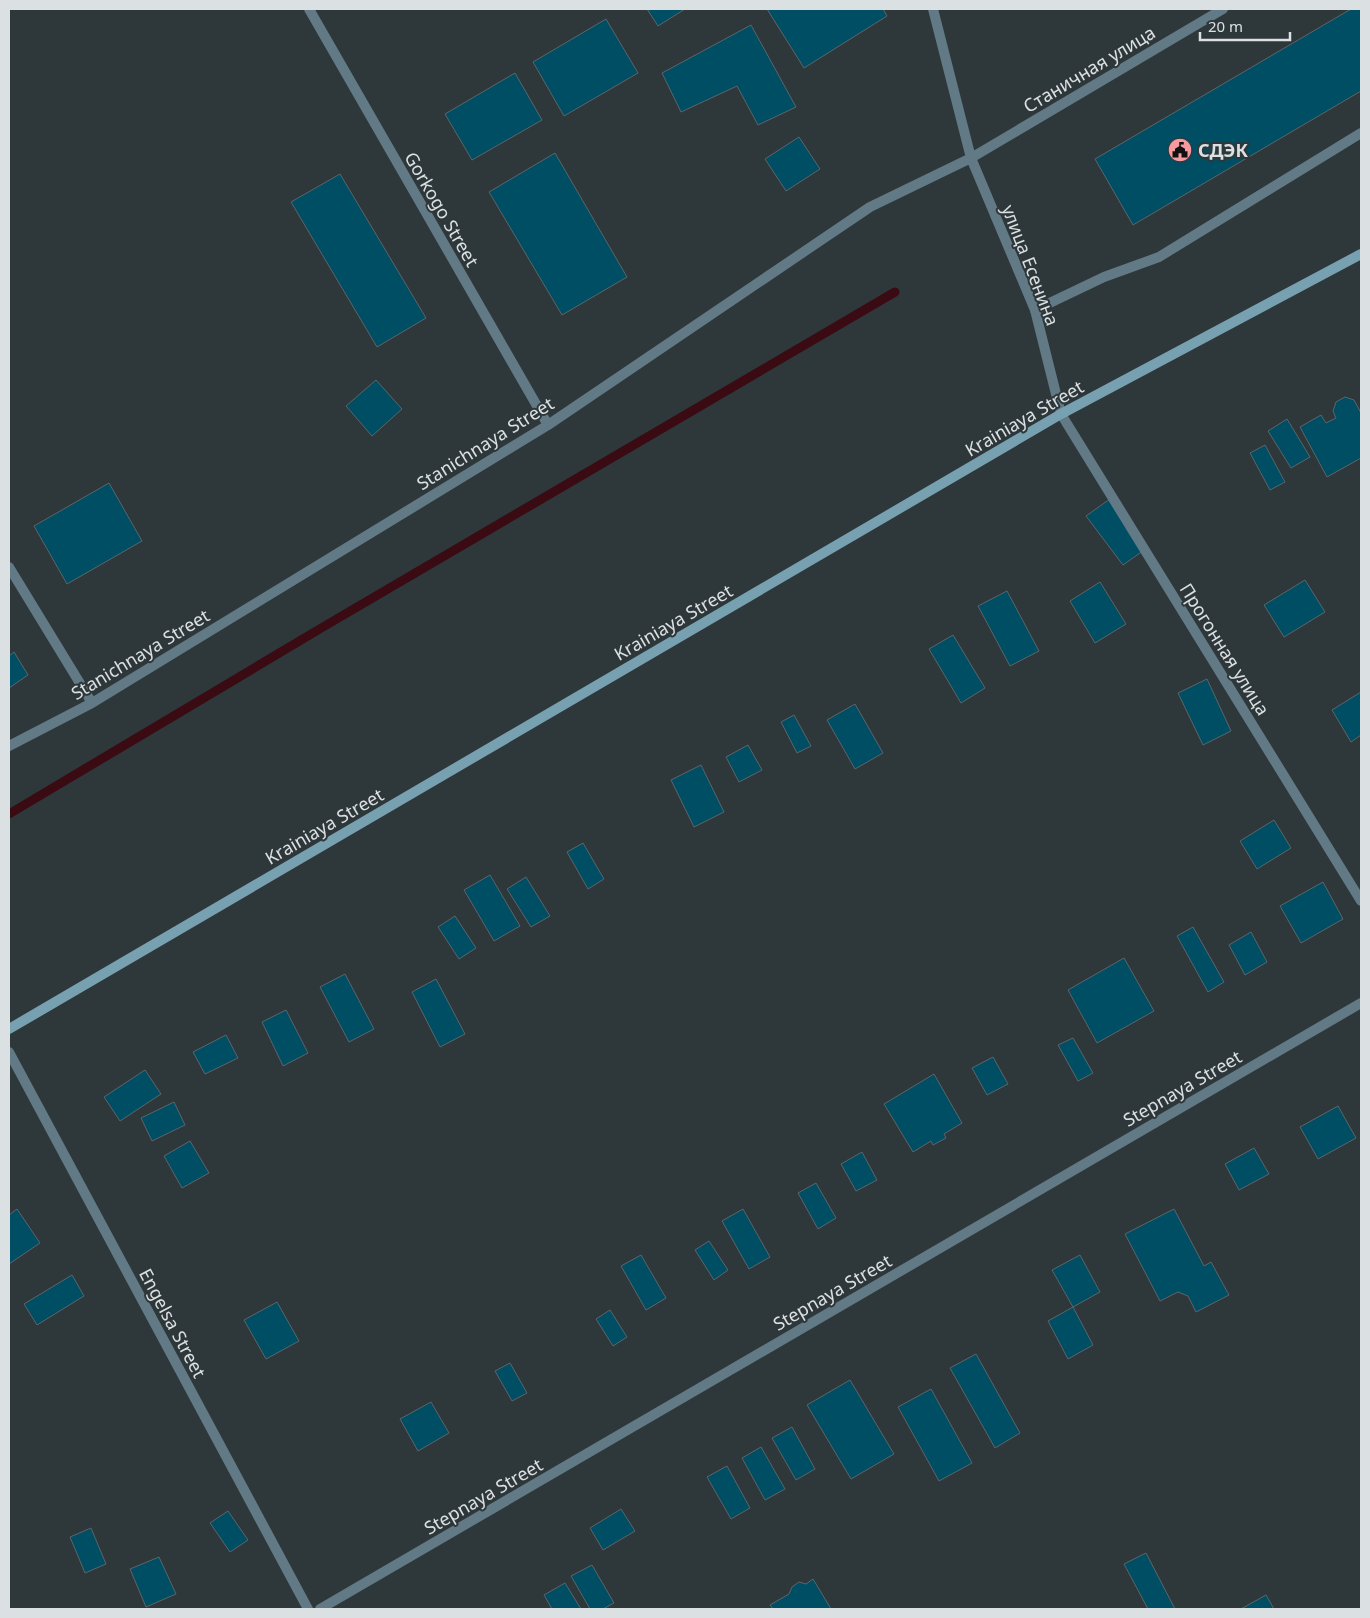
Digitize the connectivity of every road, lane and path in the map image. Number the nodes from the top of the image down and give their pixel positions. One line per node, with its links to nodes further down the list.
1 (309, 9): 9 (street, Gorkogo Street)
2 (933, 9): 5 (street, улица Есенина)
3 (1223, 9): 5 (street, Станичная улица)
4 (1361, 133): 7 (street)
5 (971, 158): 7 (street, улица Есенина); 9 (street, Stanichnaya Street)
6 (1361, 254): 8 (main road, Krainiaya Street)
7 (1035, 310): 8 (street, улица Есенина)
8 (1061, 414): 13 (street, Прогонная улица); 15 (main road, Krainiaya Street)
9 (548, 425): 11 (street, Stanichnaya Street)
10 (9, 567): 11 (street)
11 (92, 703): 12 (street, Stanichnaya Street)
12 (9, 746)
13 (1361, 901)
14 (1361, 1003): 18 (street, Stepnaya Street)
15 (9, 1030)
16 (9, 1052): 17 (street, Engelsa Street)
17 (308, 1609)
18 (320, 1609)

